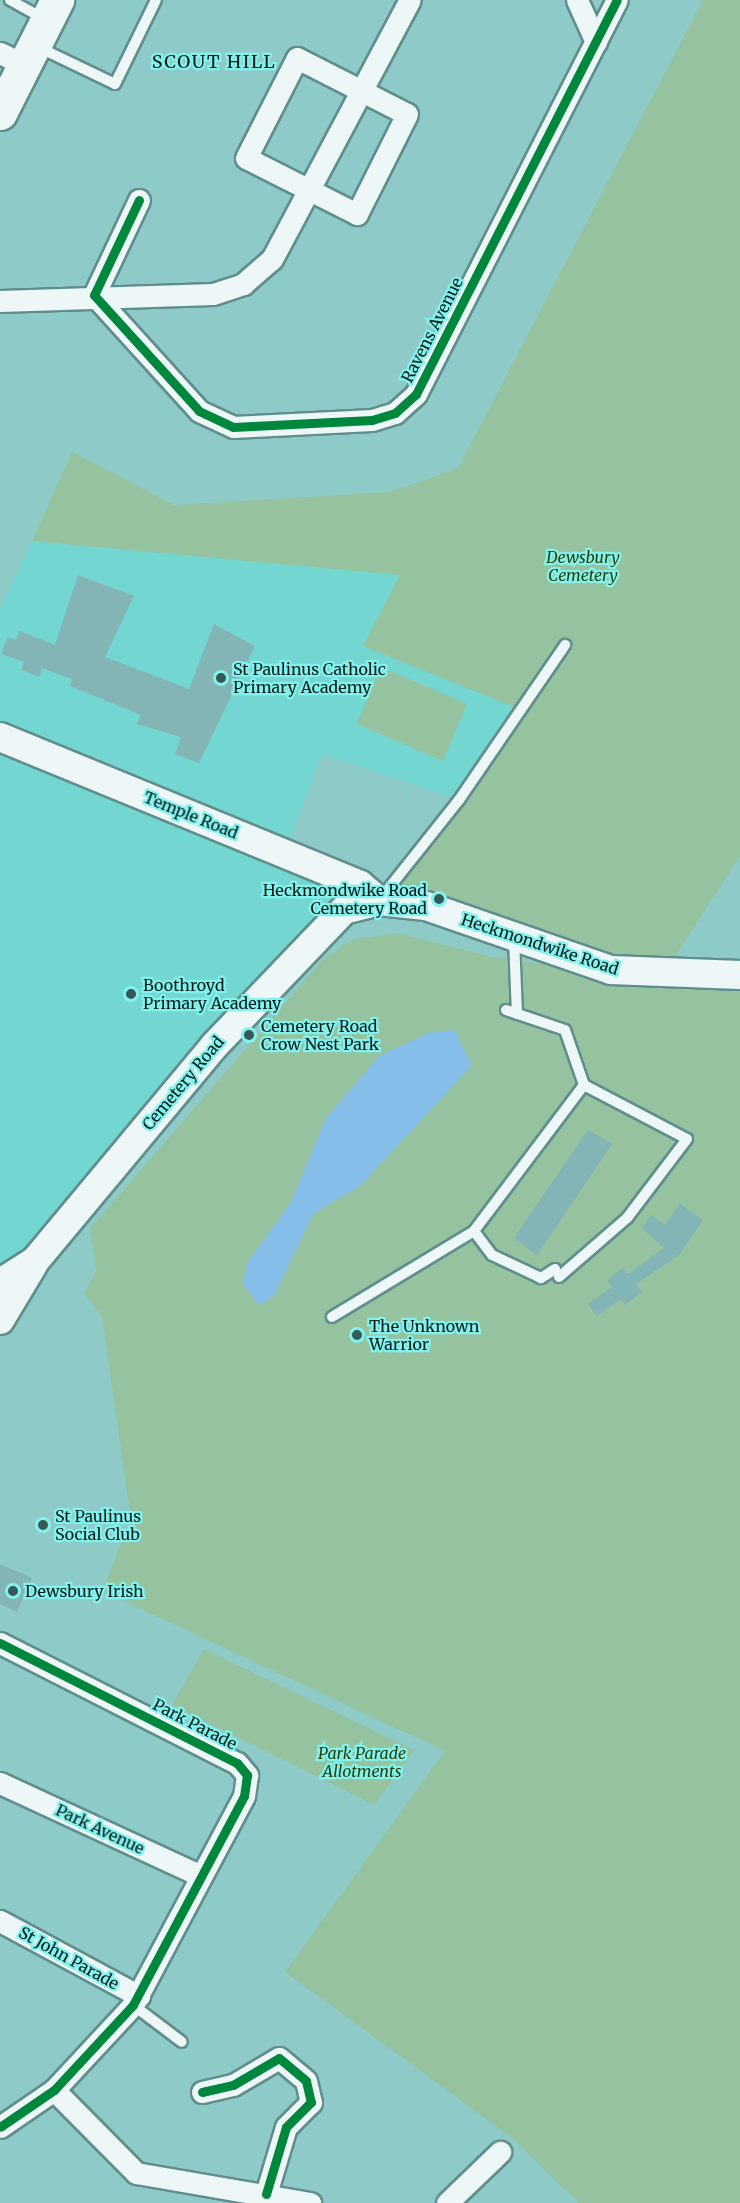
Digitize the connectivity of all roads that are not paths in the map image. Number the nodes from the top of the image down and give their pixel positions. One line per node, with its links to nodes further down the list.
1 (10, 0): 6 (lane)
2 (156, 0): 6 (lane)
3 (410, 0): 8 (street)
4 (577, 0): 7 (street)
5 (618, 0): 7 (street, Ravens Avenue)
6 (32, 36): 9 (highway)
7 (596, 42): 12 (street, Ravens Avenue)
8 (361, 91): 10 (street); 10 (street); 10 (street)
9 (0, 113)
10 (309, 190): 12 (street)
11 (139, 200): 12 (street)
12 (94, 294): 13 (street)
13 (0, 301)
14 (565, 645): 16 (lane)
15 (0, 737): 16 (main road, Temple Road)
16 (379, 901): 17 (main road, Heckmondwike Road); 23 (main road, Cemetery Road)
17 (514, 938): 18 (main road, Heckmondwike Road); 20 (lane)
18 (740, 975)
19 (506, 1010): 20 (lane)
20 (518, 1014): 21 (lane)
21 (584, 1085): 22 (lane); 22 (lane)
22 (474, 1231): 25 (lane)
23 (35, 1261): 24 (main road, Cemetery Road); 26 (main road)
24 (0, 1283)
25 (332, 1317)
26 (0, 1320)
27 (0, 1643): 29 (street, Park Parade)
28 (0, 1783): 29 (street, Park Avenue)
29 (201, 1876): 31 (street, Park Parade)
30 (0, 1920): 31 (street, St John Parade)
31 (136, 2001): 32 (lane); 33 (street, Park Parade)
32 (182, 2042)
33 (54, 2090): 35 (street, Park Parade); 37 (street)
34 (202, 2092): 37 (street)
35 (0, 2127)
36 (500, 2152): 39 (street)
37 (266, 2194): 38 (street)
38 (310, 2203)
39 (447, 2203)

